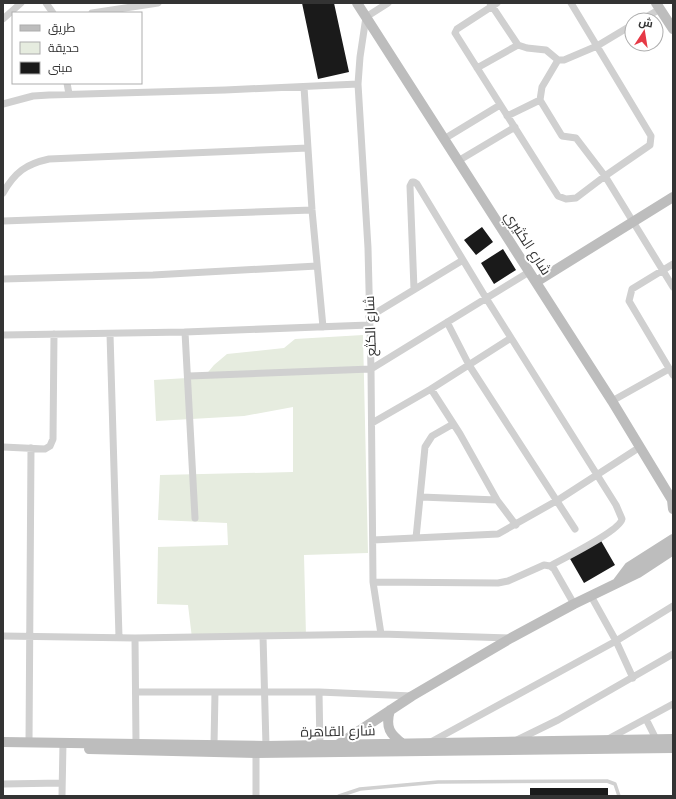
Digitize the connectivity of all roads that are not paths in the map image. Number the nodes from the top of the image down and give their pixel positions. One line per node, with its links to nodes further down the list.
1 (21, 3): 12 (street)
2 (46, 3): 9 (street)
3 (158, 3): 10 (street)
4 (357, 3): 11 (street, شارع الكثيري)
5 (388, 3): 11 (street)
6 (571, 3): 16 (street)
7 (493, 4): 15 (street); 18 (street)
8 (658, 6): 13 (street)
9 (52, 12)
10 (99, 12)
11 (366, 17): 20 (street, شارع الكثع); 28 (street, شارع الكثيري)
12 (3, 19)
13 (673, 29)
14 (624, 30): 16 (street)
15 (518, 44): 17 (street); 18 (street)
16 (597, 46): 17 (street); 31 (street)
17 (558, 60): 23 (street)
18 (477, 68): 25 (street)
19 (67, 84): 22 (street)
20 (358, 84): 21 (street); 47 (street, شارع الكثع)
21 (304, 87): 22 (street); 29 (street)
22 (68, 94): 24 (street)
23 (540, 100): 26 (street); 31 (street)
24 (3, 104)
25 (500, 105): 26 (street); 28 (street)
26 (507, 116): 27 (street)
27 (515, 127): 30 (street); 31 (street)
28 (444, 139): 30 (street, شارع الكثيري)
29 (308, 148): 32 (street); 34 (street)
30 (458, 161): 41 (street, شارع الكثيري)
31 (605, 176): 36 (street)
32 (3, 193)
33 (673, 197): 36 (street)
34 (312, 210): 35 (street); 39 (street)
35 (3, 222)
36 (632, 223): 40 (street); 43 (street)
37 (463, 260): 45 (street); 45 (street); 46 (street)
38 (673, 264): 40 (street)
39 (317, 266): 42 (street); 50 (street)
40 (663, 271): 44 (street); 58 (street)
41 (529, 272): 43 (street, شارع الكثيري); 46 (street)
42 (3, 279)
43 (536, 282): 61 (street, شارع الكثيري)
44 (673, 287)
45 (414, 289): 47 (street)
46 (486, 298): 48 (street); 55 (street)
47 (369, 317): 49 (street, شارع الكثع)
48 (447, 322): 56 (street); 57 (street)
49 (369, 325): 50 (street); 57 (street, شارع الكثع)
50 (323, 327): 51 (street)
51 (186, 332): 54 (street); 59 (street)
52 (3, 334): 53 (street)
53 (54, 334): 54 (street); 66 (street)
54 (110, 334): 88 (street)
55 (511, 338): 56 (street); 67 (street)
56 (469, 365): 60 (street); 70 (street)
57 (371, 369): 59 (street); 62 (street, شارع الكثع)
58 (671, 372): 61 (street)
59 (189, 376): 72 (street)
60 (431, 389): 62 (street); 63 (street)
61 (612, 401): 65 (street, شارع الكثيري)
62 (372, 423): 77 (street, شارع الكثع)
63 (453, 424): 68 (street); 69 (street)
64 (3, 447): 66 (street)
65 (640, 447): 67 (street); 71 (street, شارع الكثيري)
66 (31, 448): 86 (street)
67 (598, 475): 70 (street); 79 (street)
68 (421, 497): 69 (street); 76 (street)
69 (497, 500): 73 (street)
70 (558, 500): 73 (street); 74 (street)
71 (673, 503)
72 (195, 518)
73 (516, 525): 76 (street)
74 (575, 529)
75 (673, 531): 78 (street)
76 (416, 538): 77 (street)
77 (373, 540): 80 (street, شارع الكثع)
78 (672, 544): 81 (street)
79 (550, 566): 80 (street); 82 (street)
80 (373, 582): 84 (street, شارع الكثع)
81 (591, 596): 82 (street); 91 (street)
82 (574, 604): 90 (street)
83 (673, 606): 91 (street)
84 (382, 634): 87 (street); 90 (street)
85 (3, 636): 86 (street)
86 (30, 636): 88 (street); 106 (street)
87 (263, 636): 89 (street); 94 (street)
88 (119, 637): 89 (street)
89 (134, 638): 95 (street)
90 (511, 638): 98 (street)
91 (616, 641): 93 (street); 110 (street)
92 (673, 654): 93 (street)
93 (633, 678): 107 (street)
94 (264, 691): 96 (street); 97 (street); 115 (street)
95 (136, 692): 96 (street); 108 (street)
96 (215, 692): 111 (street)
97 (319, 692): 98 (street); 117 (street)
98 (412, 696): 100 (street)
99 (673, 704): 101 (street)
100 (390, 710): 109 (street); 112 (street)
101 (646, 718): 102 (street); 104 (street)
102 (656, 739): 103 (street, شارع القاهرة); 104 (street, شارع القاهرة)
103 (673, 739)
104 (607, 740): 107 (street, شارع القاهرة)
105 (3, 742): 106 (street, شارع القاهرة)
106 (29, 742): 113 (street, شارع القاهرة)
107 (514, 742): 110 (street, شارع القاهرة)
108 (136, 743): 111 (street, شارع القاهرة); 113 (street, شارع القاهرة)
109 (403, 744): 110 (street, شارع القاهرة); 112 (street, شارع القاهرة)
110 (427, 744)
111 (214, 745): 115 (street, شارع القاهرة)
112 (337, 745): 117 (street)
113 (63, 746): 114 (street, شارع القاهرة); 115 (street, شارع القاهرة); 118 (street)
114 (3, 748)
115 (259, 748): 117 (street, شارع القاهرة); 121 (street)
116 (673, 748): 117 (street, شارع القاهرة)
117 (323, 750)
118 (62, 782): 119 (street); 120 (street)
119 (3, 784)
120 (62, 796)
121 (256, 796)
122 (339, 796): 123 (lane)
123 (619, 796)

